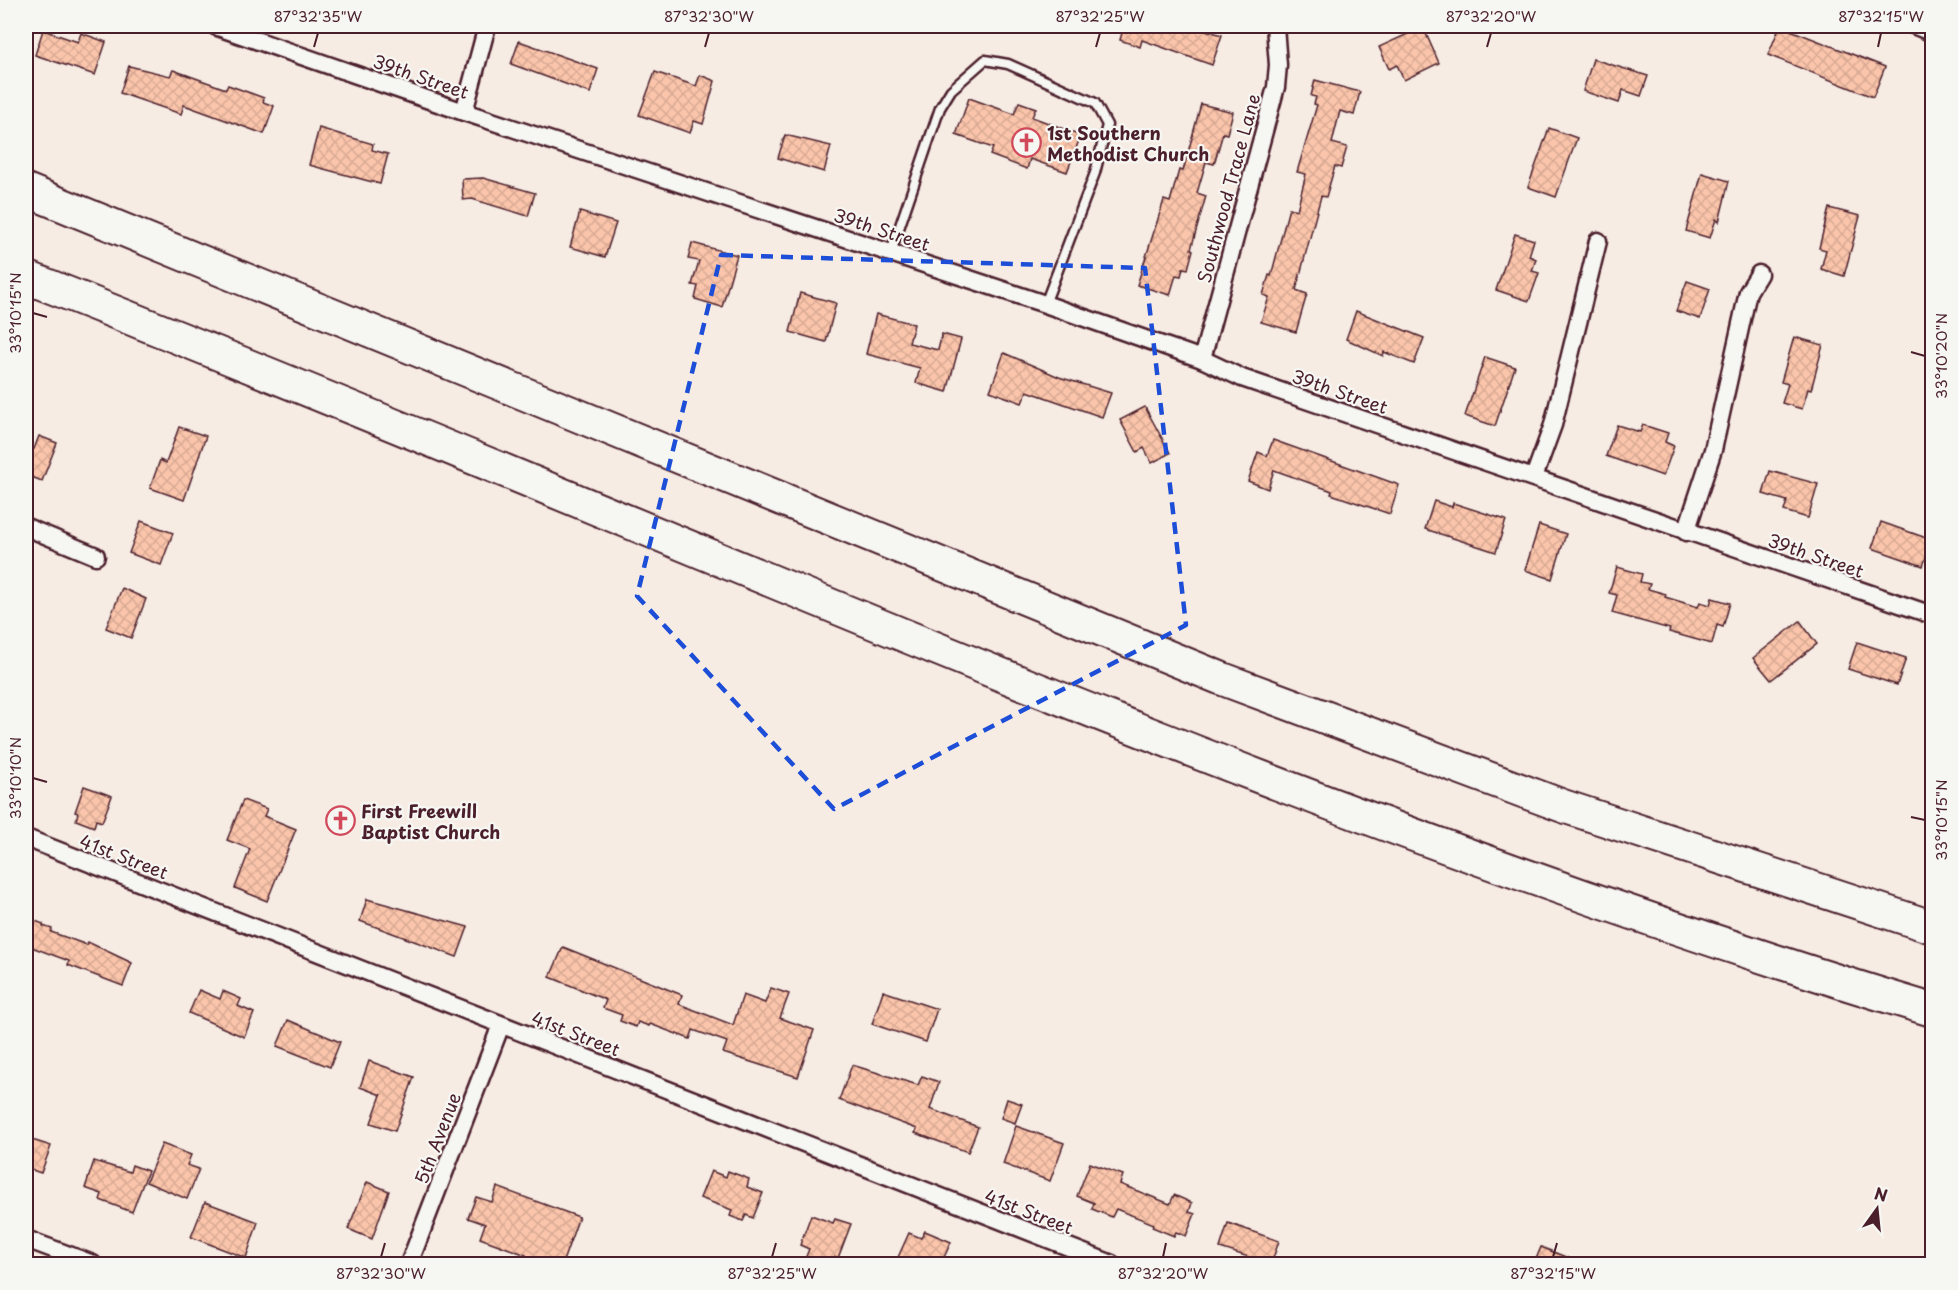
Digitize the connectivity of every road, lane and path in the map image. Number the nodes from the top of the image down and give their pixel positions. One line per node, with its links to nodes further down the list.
1 (215, 26): 6 (street, 39th Street)
2 (487, 26): 6 (street)
3 (1275, 26): 13 (street, Southwood Trace Lane)
4 (1905, 26): 5 (lane)
5 (1932, 37)
6 (464, 112): 9 (street, 39th Street)
7 (26, 190): 20 (highway)
8 (1598, 242): 14 (street)
9 (891, 252): 12 (street, 39th Street); 12 (lane)
10 (1759, 274): 16 (street)
11 (26, 278): 21 (highway)
12 (1045, 304): 13 (street, 39th Street)
13 (1203, 359): 14 (street, 39th Street)
14 (1534, 477): 16 (street, 39th Street)
15 (26, 526): 17 (street)
16 (1686, 532): 18 (street, 39th Street)
17 (96, 556)
18 (1932, 615)
19 (26, 838): 22 (street, 41st Street)
20 (1932, 927)
21 (1932, 1010)
22 (501, 1025): 25 (street, 5th Avenue); 26 (street, 41st Street)
23 (26, 1239): 24 (street)
24 (93, 1264)
25 (409, 1264)
26 (1112, 1264)

